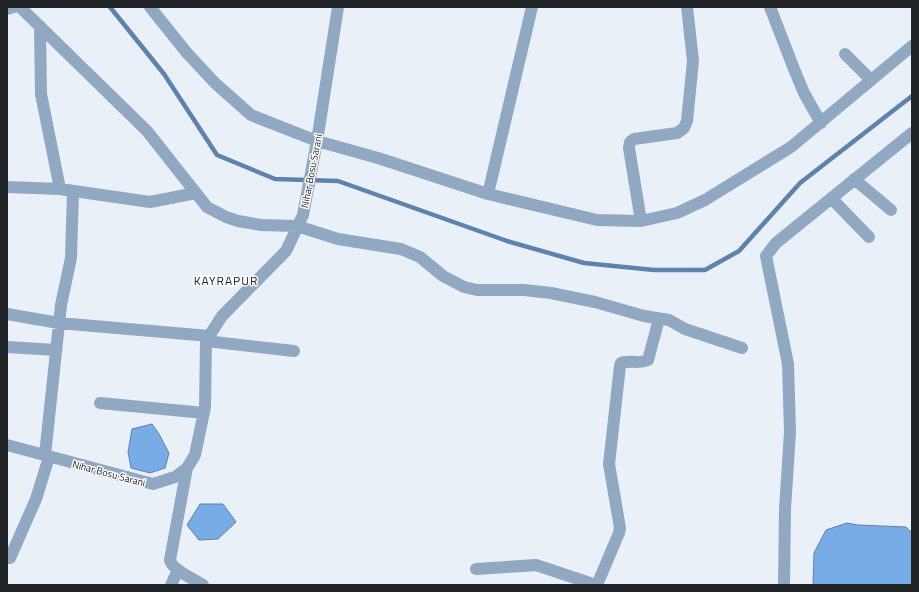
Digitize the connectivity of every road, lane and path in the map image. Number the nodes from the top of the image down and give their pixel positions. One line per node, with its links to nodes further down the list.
1 (14, 7): 8 (street)
2 (20, 7): 9 (street)
3 (150, 7): 15 (street)
4 (338, 7): 15 (street, Nihar Bosu Sarani)
5 (532, 7): 21 (street)
6 (687, 7): 25 (street)
7 (770, 7): 13 (street)
8 (7, 9)
9 (40, 26): 18 (street); 20 (street)
10 (912, 46): 12 (street)
11 (845, 54): 12 (street)
12 (871, 80): 13 (street)
13 (820, 123): 25 (street)
14 (912, 133): 16 (street)
15 (316, 146): 21 (street); 24 (street, Nihar Bosu Sarani)
16 (854, 179): 22 (street); 23 (street)
17 (7, 187): 18 (street)
18 (60, 189): 19 (street)
19 (73, 191): 20 (street); 29 (street)
20 (196, 193): 24 (street)
21 (488, 194): 25 (street)
22 (831, 198): 26 (street); 46 (street)
23 (891, 210)
24 (300, 220): 28 (street); 30 (street, Nihar Bosu Sarani)
25 (641, 221)
26 (869, 237)
27 (7, 314): 29 (street)
28 (659, 319): 32 (street); 45 (street)
29 (58, 323): 30 (street); 33 (street)
30 (207, 338): 34 (street); 36 (street, Nihar Bosu Sarani)
31 (7, 347): 33 (street)
32 (742, 348)
33 (56, 350): 38 (street)
34 (294, 351)
35 (100, 402): 36 (street)
36 (204, 412): 39 (street, Nihar Bosu Sarani)
37 (7, 445): 38 (street, Nihar Bosu Sarani)
38 (47, 456): 39 (street, Nihar Bosu Sarani); 40 (street)
39 (187, 468): 42 (street)
40 (10, 558)
41 (476, 569): 45 (street)
42 (178, 570): 43 (street); 44 (street)
43 (171, 585)
44 (203, 585)
45 (596, 585)
46 (784, 585)

